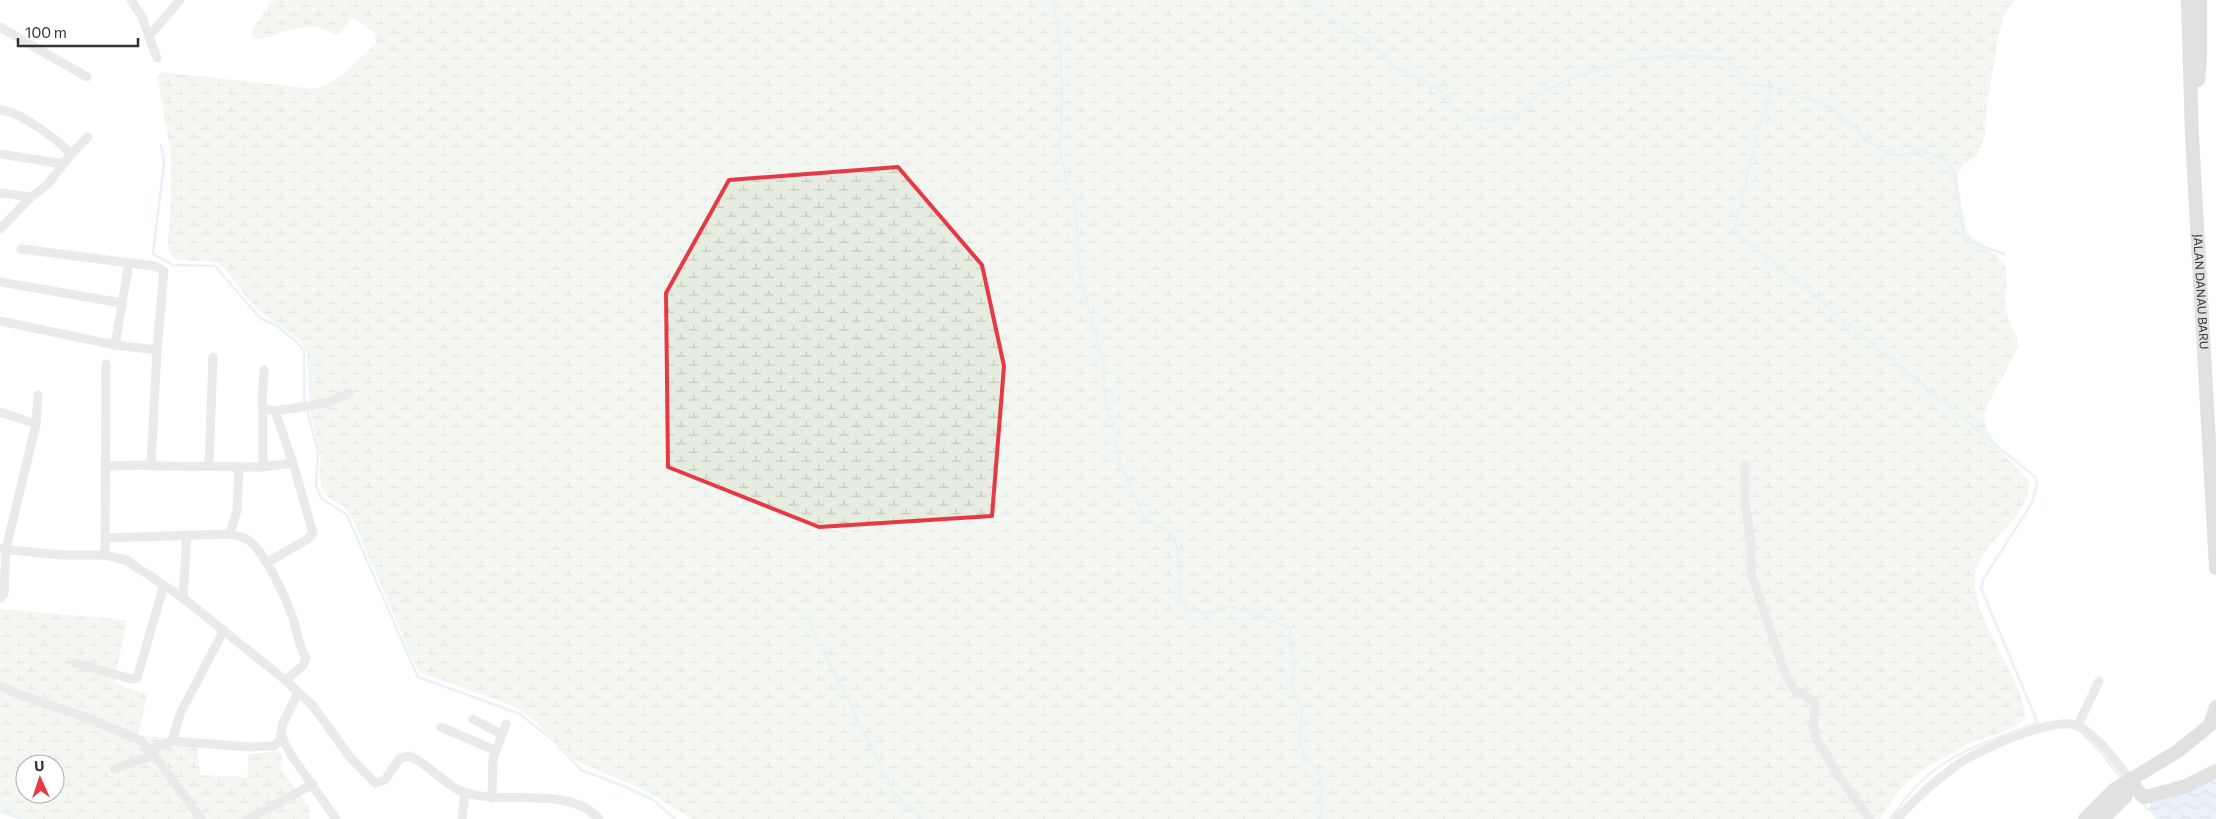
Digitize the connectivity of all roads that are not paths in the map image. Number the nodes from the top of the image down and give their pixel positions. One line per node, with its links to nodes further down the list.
1 (131, 0): 6 (street)
2 (180, 0): 6 (street)
3 (2188, 0): 10 (street, JALAN DANAU BARU)
4 (2200, 0): 10 (street, JALAN DANAU BARU)
5 (0, 26): 8 (street)
6 (150, 35): 7 (street)
7 (157, 58)
8 (88, 77)
9 (0, 110): 13 (street)
10 (2192, 136): 47 (street, JALAN DANAU BARU)
11 (88, 138): 13 (street)
12 (0, 154): 14 (street)
13 (71, 154): 14 (street)
14 (63, 164): 16 (street)
15 (0, 193): 16 (street)
16 (30, 197): 17 (street)
17 (0, 229)
18 (21, 249): 19 (street)
19 (128, 263): 21 (street); 24 (street)
20 (0, 282): 21 (street)
21 (122, 303): 23 (street)
22 (0, 321): 23 (street)
23 (115, 345): 24 (street)
24 (157, 350): 37 (street)
25 (213, 357): 38 (street)
26 (106, 364): 36 (street)
27 (264, 370): 30 (street)
28 (349, 393): 31 (street)
29 (38, 395): 33 (street)
30 (263, 408): 31 (street); 40 (street)
31 (275, 411): 34 (street)
32 (0, 412): 33 (street)
33 (36, 424): 44 (street)
34 (293, 463): 40 (street); 46 (street)
35 (1744, 465): 78 (street)
36 (106, 466): 37 (street); 43 (street)
37 (151, 466): 38 (street)
38 (208, 466): 39 (street)
39 (239, 466): 40 (street); 41 (street)
40 (263, 467)
41 (230, 534): 42 (street); 46 (street)
42 (188, 535): 43 (street); 50 (street)
43 (105, 538): 45 (street)
44 (3, 549): 45 (street); 49 (street)
45 (105, 555): 48 (street)
46 (266, 563): 53 (street)
47 (2216, 568)
48 (164, 585): 50 (street); 52 (street)
49 (0, 598)
50 (183, 598): 51 (street)
51 (224, 630): 53 (street); 64 (street)
52 (75, 663)
53 (285, 680): 56 (street)
54 (2099, 681): 60 (street)
55 (0, 686): 66 (street)
56 (298, 693): 63 (street); 71 (street)
57 (2216, 708): 70 (street)
58 (473, 719): 62 (street)
59 (506, 724): 62 (street)
60 (2078, 725): 70 (street); 79 (street)
61 (441, 727): 65 (street)
62 (501, 734): 65 (street)
63 (281, 735): 64 (street); 69 (street)
64 (172, 740): 66 (street)
65 (494, 750): 72 (street)
66 (151, 753): 67 (street); 73 (street)
67 (114, 769)
68 (2216, 771): 70 (street)
69 (313, 784): 74 (street); 75 (street)
70 (2126, 785): 80 (street); 81 (street)
71 (465, 793): 72 (street); 76 (street)
72 (492, 798): 77 (street)
73 (201, 819)
74 (248, 819)
75 (336, 819)
76 (462, 819)
77 (599, 819)
78 (1870, 819)
79 (1897, 819)
80 (2085, 819)
81 (2102, 819)

